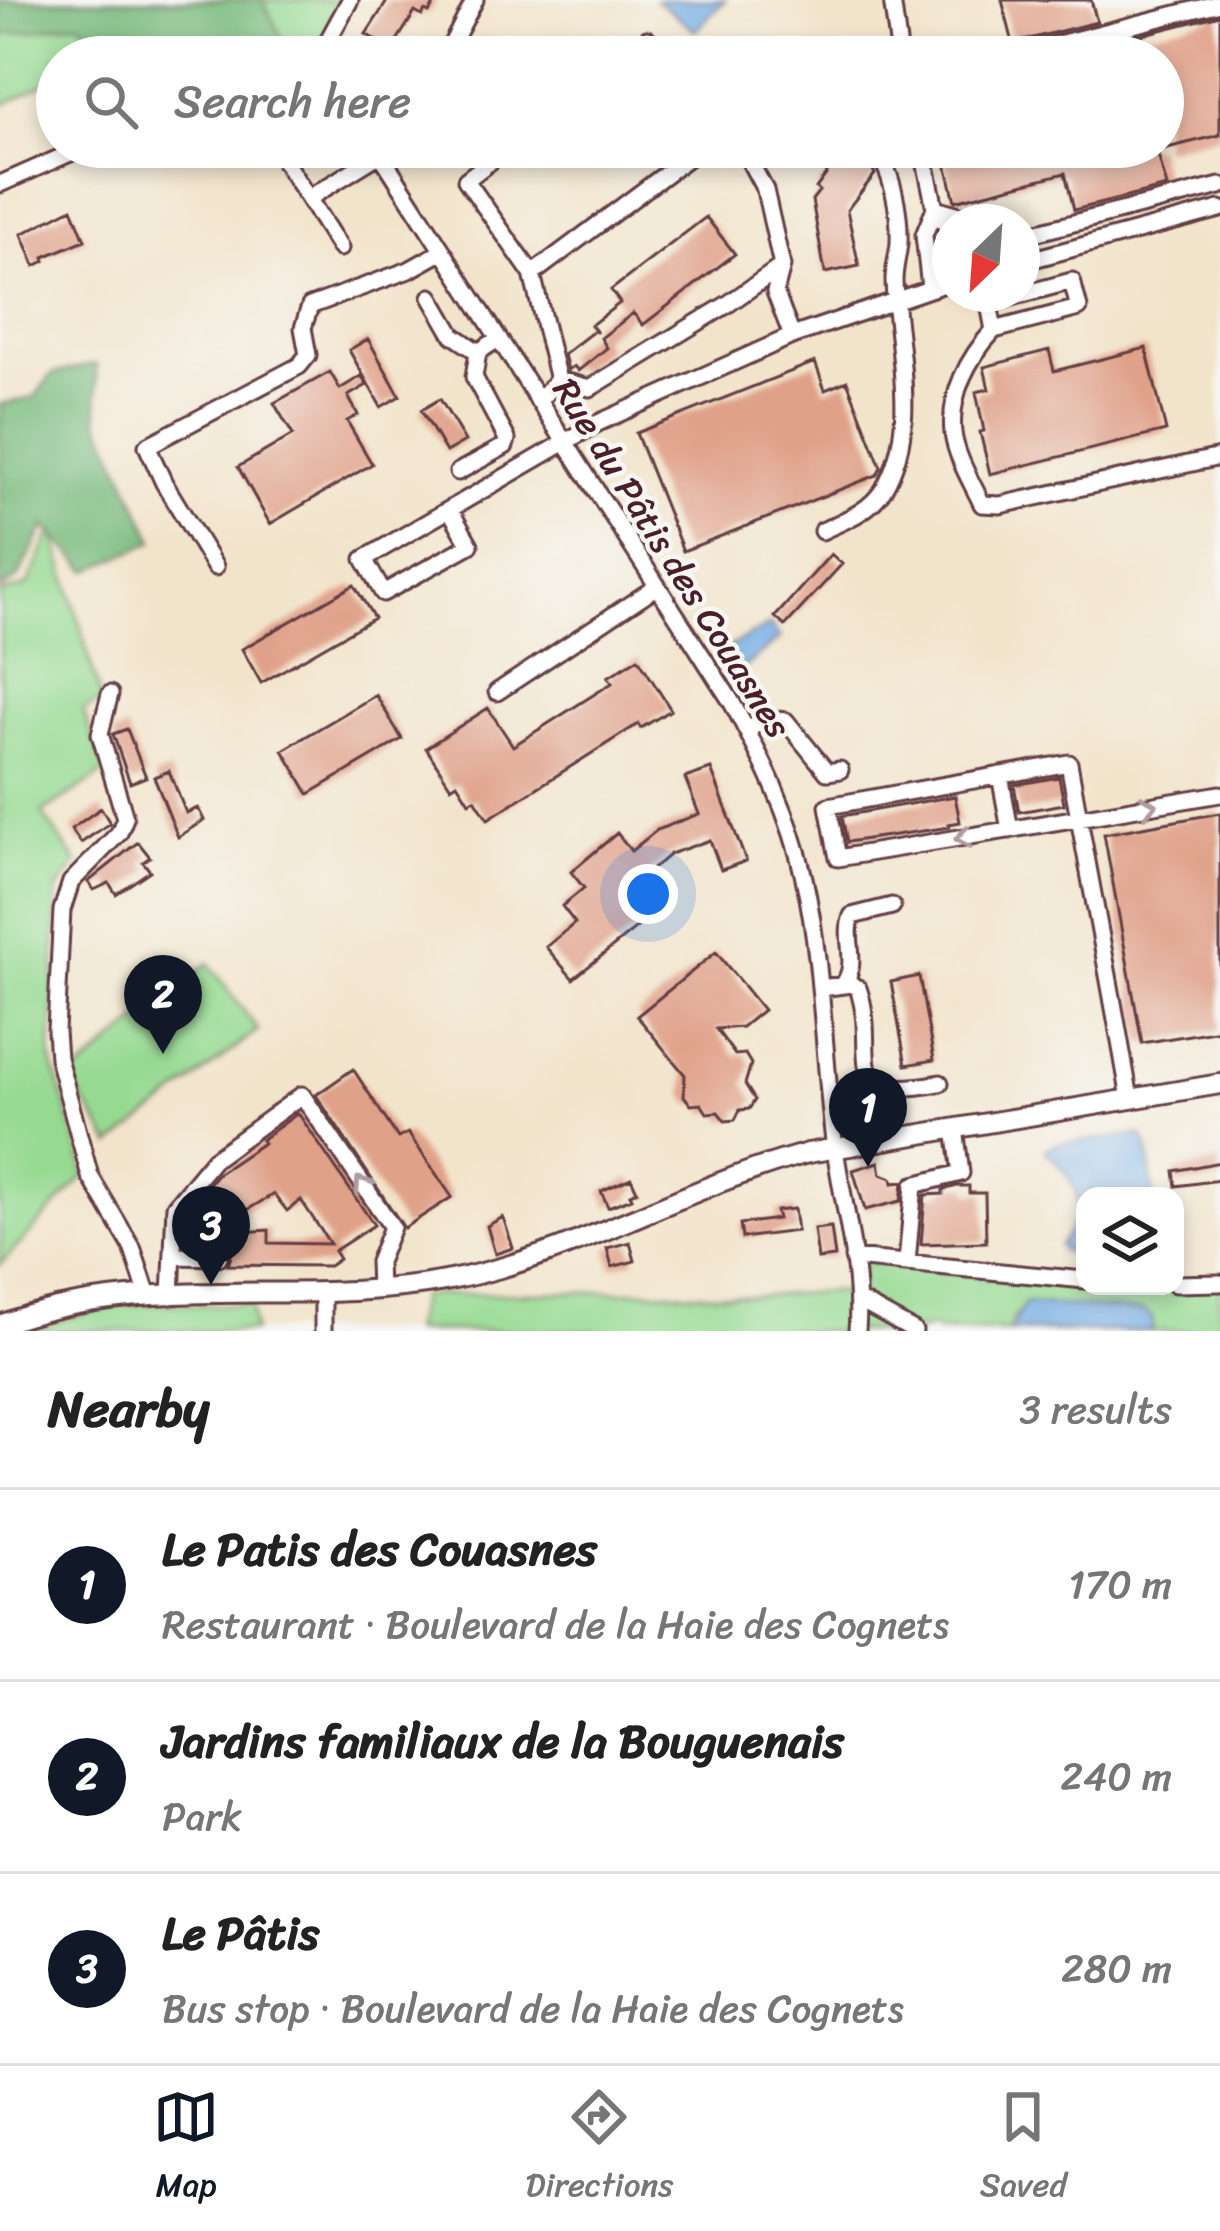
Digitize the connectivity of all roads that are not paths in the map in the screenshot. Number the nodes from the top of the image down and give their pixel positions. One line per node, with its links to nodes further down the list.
1 (350, 0): 5 (street)
2 (475, 0): 6 (street)
3 (892, 0): 7 (street)
4 (1220, 3): 8 (street)
5 (333, 36)
6 (457, 36)
7 (896, 36)
8 (1090, 36)
9 (36, 168): 18 (street)
10 (290, 168): 20 (street)
11 (352, 168): 20 (street)
12 (390, 168): 26 (street, Rue du Pâtis des Couasnes)
13 (482, 168): 29 (street)
14 (674, 168): 29 (street)
15 (753, 168): 28 (street)
16 (887, 168): 33 (street)
17 (926, 168): 21 (street)
18 (0, 184)
19 (1220, 186): 24 (street)
20 (309, 198): 25 (street)
21 (934, 204)
22 (1220, 209): 27 (street)
23 (932, 215): 31 (street)
24 (1040, 231)
25 (340, 248)
26 (443, 251): 37 (street, Rue du Pâtis des Couasnes); 46 (street)
27 (1040, 257)
28 (782, 266): 36 (street); 39 (street)
29 (532, 274): 39 (street)
30 (1040, 287): 35 (street)
31 (930, 288): 33 (street)
32 (430, 297): 38 (street)
33 (896, 298): 36 (street); 45 (street)
34 (990, 312): 35 (street)
35 (994, 330): 42 (street)
36 (792, 336): 41 (street)
37 (498, 339): 38 (street); 40 (street, Rue du Pâtis des Couasnes)
38 (478, 352): 43 (street)
39 (558, 380): 40 (street)
40 (538, 400): 41 (street, Rue du Pâtis des Couasnes)
41 (565, 442): 44 (street); 47 (street, Rue du Pâtis des Couasnes)
42 (1220, 458)
43 (458, 472)
44 (449, 510): 44 (street)
45 (822, 531)
46 (215, 567)
47 (656, 587): 48 (street); 50 (street, Rue du Pâtis des Couasnes)
48 (496, 692)
49 (110, 694): 75 (street)
50 (747, 730): 51 (street); 58 (street, Rue du Pâtis des Couasnes)
51 (840, 770)
52 (1000, 775): 54 (street); 55 (street); 55 (street, one-way to 52)
53 (1220, 794): 54 (street, one-way to 53)
54 (1079, 818): 55 (street); 61 (street)
55 (1010, 830)
56 (892, 906): 57 (street)
57 (843, 985): 58 (street); 59 (street)
58 (820, 988): 63 (street, Rue du Pâtis des Couasnes)
59 (940, 1083)
60 (1220, 1084): 61 (main road)
61 (1130, 1099): 62 (main road)
62 (955, 1129): 63 (main road); 69 (street)
63 (835, 1148): 68 (street, Rue du Pâtis des Couasnes); 73 (main road)
64 (174, 1230): 65 (street); 66 (street); 73 (street, one-way to 64)
65 (226, 1231)
66 (173, 1256): 67 (street); 76 (street)
67 (219, 1258)
68 (853, 1258): 69 (street); 77 (street, Rue du Pâtis des Couasnes)
69 (907, 1262): 70 (street)
70 (1076, 1279)
71 (1184, 1283): 72 (street)
72 (1220, 1283)
73 (379, 1289): 74 (main road)
74 (323, 1292): 76 (main road); 80 (street)
75 (148, 1296): 76 (main road); 78 (main road)
76 (172, 1296)
77 (858, 1300): 79 (street, Rue du Pâtis des Couasnes); 81 (street)
78 (0, 1325)
79 (857, 1327)
80 (323, 1331)
81 (914, 1331)

